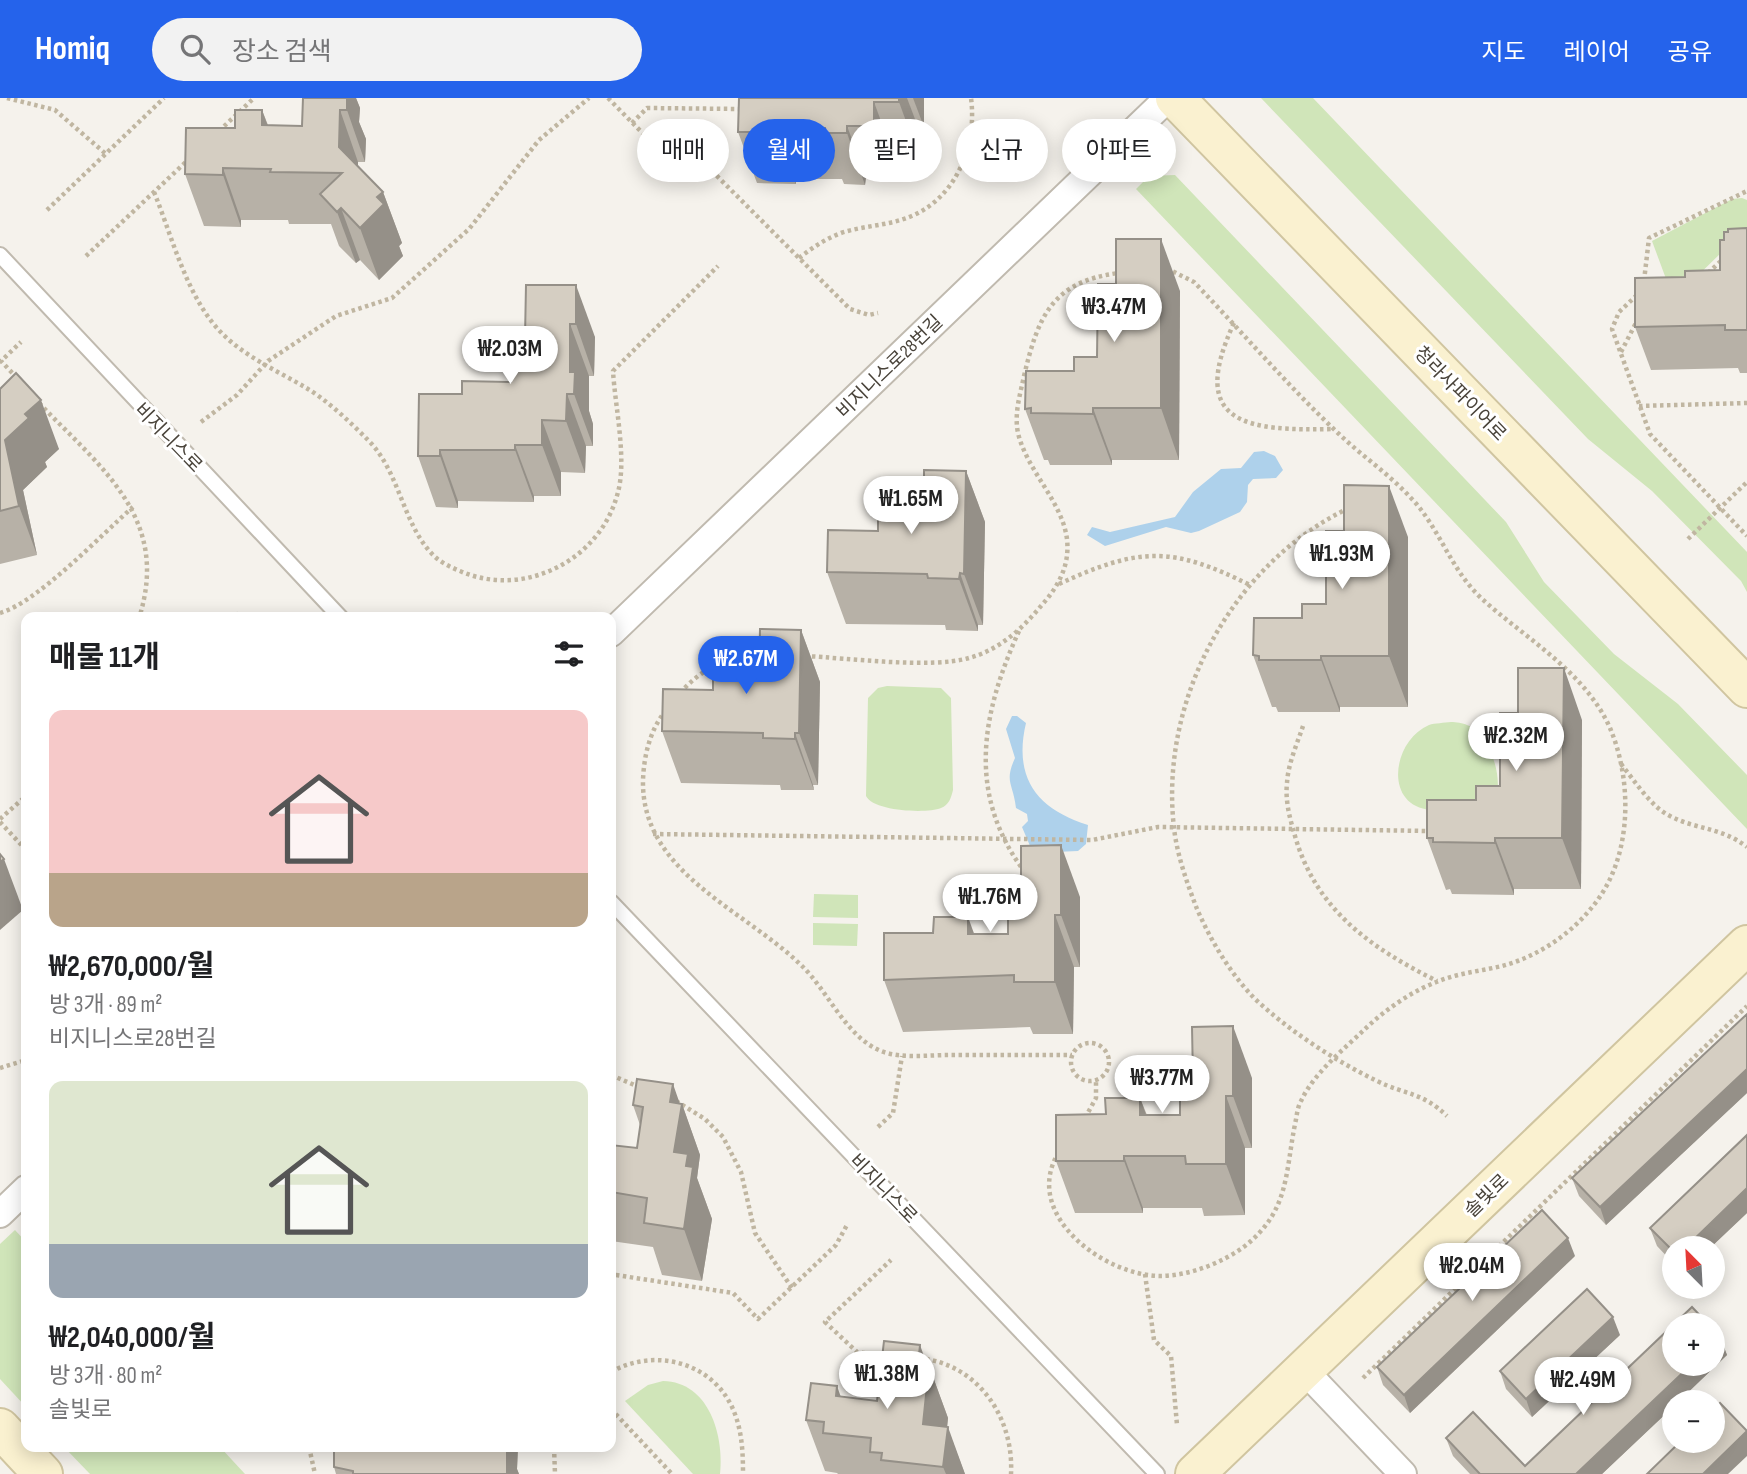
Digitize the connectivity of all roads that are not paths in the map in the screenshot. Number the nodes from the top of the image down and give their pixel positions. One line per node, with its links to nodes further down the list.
1 (1168, 98): 5 (street, 비지니스로28번길)
2 (1175, 98): 6 (street, 청라사파이어로)
3 (0, 255): 4 (lane, 비지니스로)
4 (335, 612)
5 (616, 628)
6 (1747, 688)
7 (616, 907): 16 (lane, 비지니스로)
8 (1747, 945): 11 (street, 솔빛로)
9 (21, 1194): 10 (street)
10 (0, 1214)
11 (1303, 1369): 17 (street, 솔빛로); 18 (street)
12 (0, 1428): 13 (street)
13 (21, 1450)
14 (22, 1452): 15 (street)
15 (43, 1474)
16 (1157, 1474)
17 (1195, 1474)
18 (1403, 1474)

